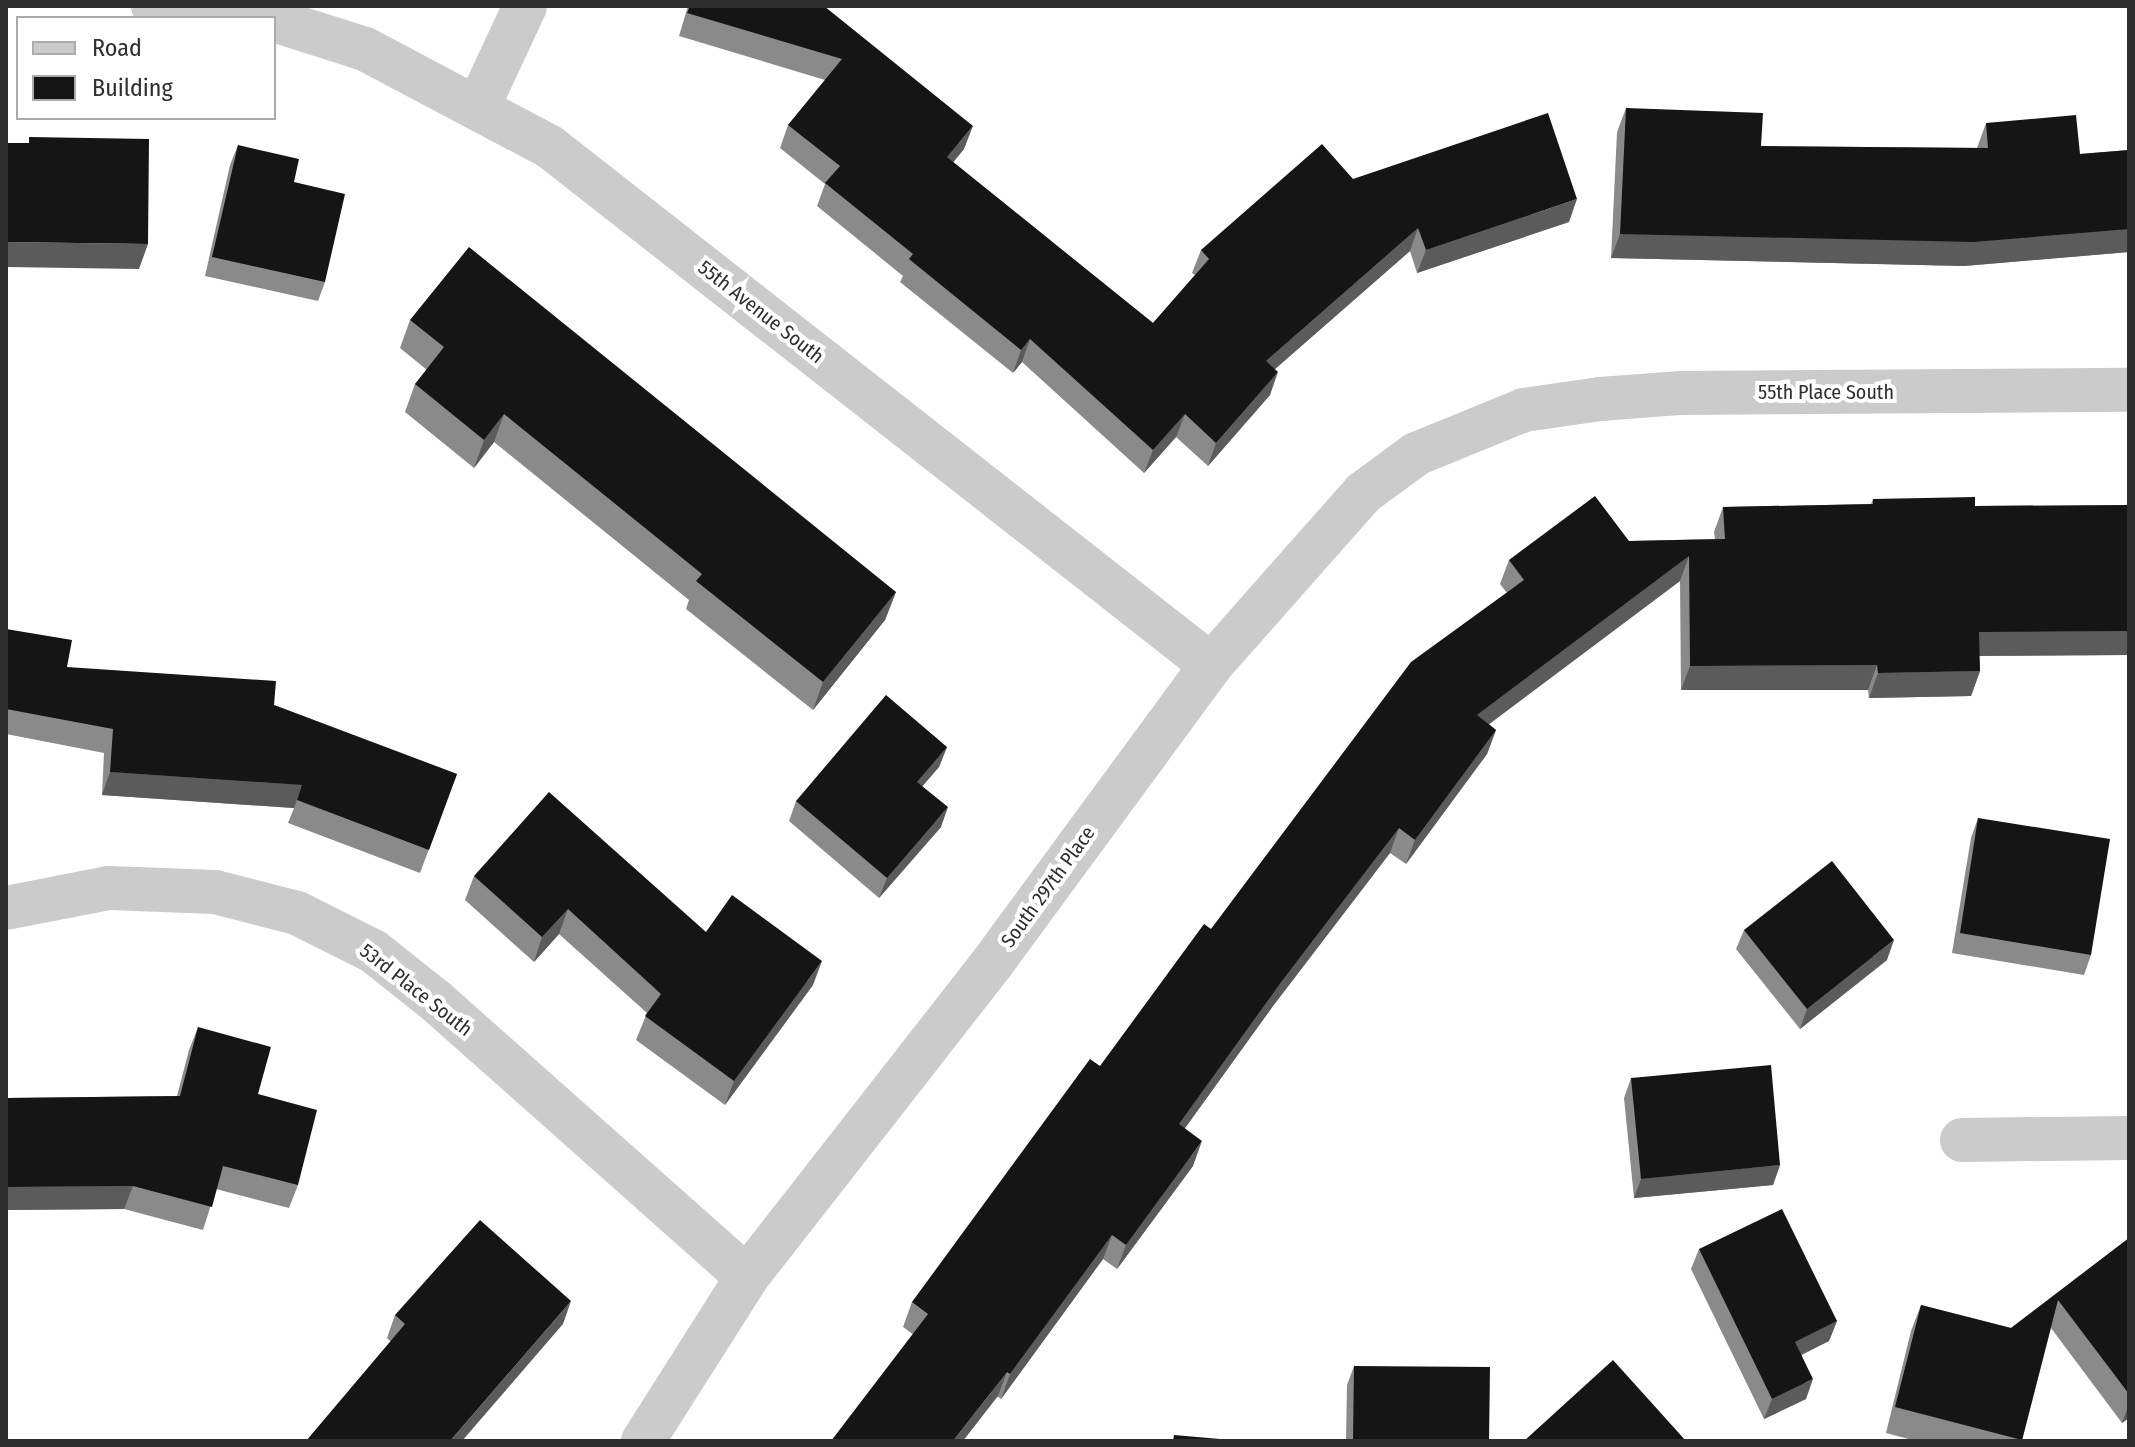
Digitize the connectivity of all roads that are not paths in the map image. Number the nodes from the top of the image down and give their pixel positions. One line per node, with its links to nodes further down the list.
1 (153, 6): 3 (street)
2 (525, 6): 5 (street)
3 (246, 16)
4 (276, 21): 5 (street, 55th Avenue South)
5 (478, 107): 8 (street, 55th Avenue South)
6 (2129, 390): 7 (street, 55th Place South)
7 (1524, 410): 8 (street, South 297th Place)
8 (1211, 665): 12 (street, South 297th Place)
9 (6, 908): 12 (street, 53rd Place South)
10 (2129, 1138): 11 (street)
11 (1962, 1140)
12 (747, 1277): 13 (street, South 297th Place)
13 (643, 1441)

